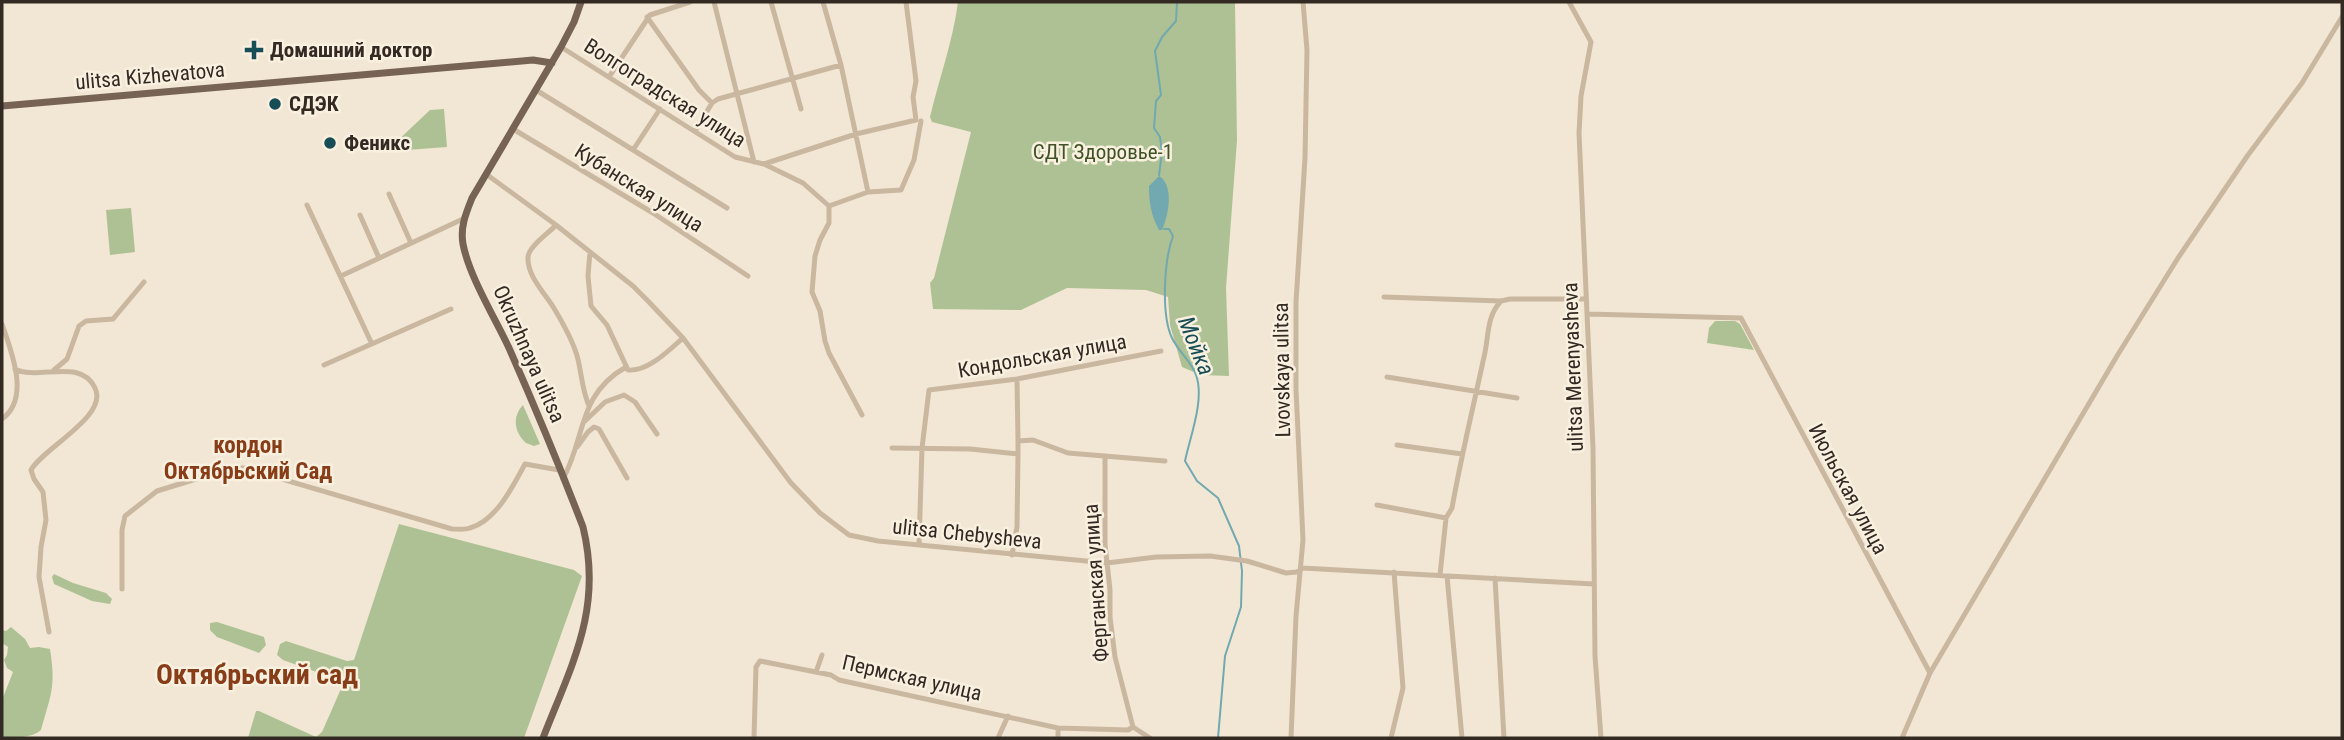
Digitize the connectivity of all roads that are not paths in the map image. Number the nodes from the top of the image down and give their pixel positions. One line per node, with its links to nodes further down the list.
1 (581, 2): 11 (main road, Okruzhnaya ulitsa)
2 (690, 2): 10 (street)
3 (713, 2): 17 (street)
4 (771, 2): 15 (street)
5 (823, 2): 13 (street)
6 (906, 2): 22 (street)
7 (1303, 2): 83 (street, Lvovskaya ulitsa)
8 (1569, 2): 45 (street, ulitsa Merenyasheva)
9 (2342, 17): 93 (street)
10 (647, 18): 14 (street); 18 (street)
11 (561, 47): 12 (main road, Okruzhnaya ulitsa); 14 (street, Волгоградская улица)
12 (552, 63): 16 (main road, Okruzhnaya ulitsa); 19 (main road, ulitsa Kizhevatova)
13 (841, 65): 15 (street); 25 (street)
14 (609, 77): 20 (street, Волгоградская улица)
15 (793, 77): 17 (street); 21 (street)
16 (536, 90): 23 (main road, Okruzhnaya ulitsa); 26 (street)
17 (737, 94): 18 (street); 27 (street)
18 (712, 103): 24 (street)
19 (2, 106)
20 (660, 109): 24 (street, Волгоградская улица); 26 (street)
21 (801, 109)
22 (918, 121): 25 (street, Волгоградская улица); 30 (street)
23 (513, 129): 29 (main road, Okruzhnaya ulitsa); 42 (street, Кубанская улица)
24 (695, 131): 27 (street, Волгоградская улица)
25 (856, 134): 28 (street, Волгоградская улица); 30 (street)
26 (633, 150): 34 (street)
27 (754, 162): 28 (street, Волгоградская улица)
28 (764, 163): 33 (street)
29 (486, 174): 36 (main road, Okruzhnaya ulitsa); 37 (street, ulitsa Chebysheva)
30 (868, 192): 33 (street)
31 (389, 194): 38 (street)
32 (307, 205): 41 (street)
33 (829, 206): 62 (street)
34 (727, 208)
35 (360, 215): 40 (street)
36 (465, 217): 38 (street); 75 (main road, Okruzhnaya ulitsa)
37 (556, 225): 39 (street, ulitsa Chebysheva); 61 (street)
38 (411, 243): 40 (street)
39 (590, 252): 50 (street, ulitsa Chebysheva); 54 (street)
40 (379, 258): 41 (street)
41 (341, 276): 51 (street)
42 (748, 276)
43 (144, 282): 56 (street)
44 (1384, 298): 46 (street)
45 (1586, 299): 46 (street); 48 (street, ulitsa Merenyasheva)
46 (1501, 301): 59 (street)
47 (450, 309): 51 (street)
48 (1587, 314): 88 (street, ulitsa Merenyasheva); 93 (street, Июльская улица)
49 (2, 324): 55 (street)
50 (683, 338): 54 (street); 80 (street, ulitsa Chebysheva)
51 (371, 342): 53 (street)
52 (1161, 351): 58 (street, Кондольская улица)
53 (324, 365)
54 (626, 368): 61 (street)
55 (15, 369): 56 (street); 63 (street)
56 (54, 370): 90 (street)
57 (1387, 377): 59 (street)
58 (1017, 379): 66 (street); 69 (street, Кондольская улица)
59 (1475, 391): 60 (street); 72 (street)
60 (1517, 398)
61 (589, 406): 64 (street)
62 (862, 415)
63 (2, 419)
64 (583, 423): 65 (street); 70 (street)
65 (657, 433)
66 (1018, 442): 71 (street); 73 (street)
67 (1398, 445): 72 (street)
68 (892, 448): 69 (street)
69 (922, 448): 71 (street); 80 (street)
70 (575, 449): 76 (street); 77 (street)
71 (1018, 454): 81 (street)
72 (1462, 454): 79 (street)
73 (1105, 456): 74 (street); 82 (street, Ферганская улица)
74 (1165, 461)
75 (559, 470): 77 (main road, Okruzhnaya ulitsa); 89 (street)
76 (627, 478)
77 (563, 479): 97 (main road, Okruzhnaya ulitsa)
78 (1377, 505): 79 (street)
79 (1446, 518): 85 (street)
80 (919, 545): 81 (street, ulitsa Chebysheva)
81 (1012, 555): 82 (street, ulitsa Chebysheva)
82 (1107, 563): 83 (street, ulitsa Chebysheva); 95 (street, Ферганская улица)
83 (1302, 568): 84 (street, ulitsa Chebysheva); 102 (street, Lvovskaya ulitsa)
84 (1394, 572): 85 (street, ulitsa Chebysheva); 103 (street)
85 (1440, 575): 86 (street, ulitsa Chebysheva)
86 (1447, 576): 87 (street, ulitsa Chebysheva); 104 (street)
87 (1495, 578): 88 (street, ulitsa Chebysheva); 105 (street)
88 (1594, 584): 106 (street, ulitsa Merenyasheva)
89 (122, 589)
90 (49, 632)
91 (822, 656): 92 (street)
92 (816, 672): 94 (street, Пермская улица); 98 (street, Пермская улица)
93 (1930, 673): 107 (street)
94 (1008, 716): 96 (street, Пермская улица); 99 (street)
95 (1133, 727): 96 (street, Пермская улица); 101 (street)
96 (1058, 728): 100 (street)
97 (543, 738)
98 (754, 738)
99 (998, 738)
100 (1058, 738)
101 (1150, 738)
102 (1292, 738)
103 (1391, 738)
104 (1462, 738)
105 (1504, 738)
106 (1601, 738)
107 (1902, 738)

